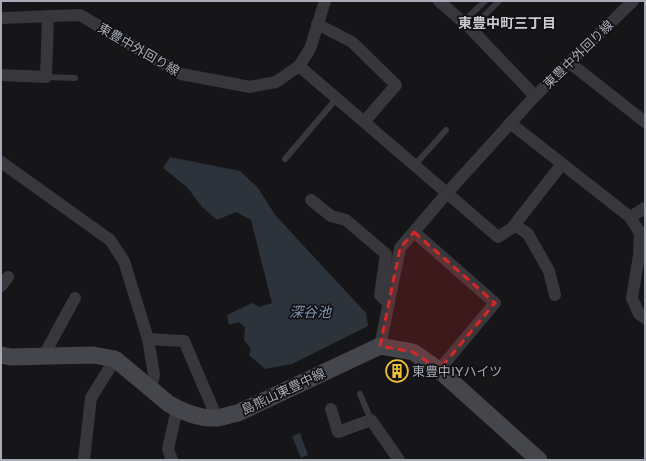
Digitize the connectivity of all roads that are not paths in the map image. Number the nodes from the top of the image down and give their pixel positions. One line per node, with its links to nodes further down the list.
1 (325, 1): 8 (street, 東豊中外回り線)
2 (438, 1): 9 (street, 東豊中外回り線)
3 (484, 1): 9 (lane)
4 (499, 1): 9 (lane)
5 (633, 1): 10 (street, 東豊中外回り線)
6 (48, 16): 7 (street, 東豊中外回り線); 11 (street, 東豊中外回り線); 13 (street)
7 (1, 18)
8 (318, 24): 11 (street, 東豊中外回り線); 17 (street)
9 (467, 26): 15 (street, 東豊中外回り線)
10 (570, 63): 15 (street, 東豊中外回り線); 18 (street)
11 (299, 66): 16 (street)
12 (1, 75): 13 (street)
13 (46, 77): 14 (lane)
14 (75, 78)
15 (535, 96): 19 (street)
16 (337, 98): 17 (street); 21 (lane)
17 (364, 122): 24 (street)
18 (645, 122)
19 (510, 123): 23 (street); 25 (street)
20 (446, 130): 24 (lane)
21 (285, 159)
22 (1, 162): 35 (street)
23 (562, 164): 28 (street); 29 (street)
24 (415, 165): 25 (street)
25 (447, 193): 29 (street); 30 (street)
26 (311, 200): 33 (street)
27 (645, 208): 28 (street)
28 (630, 217): 34 (street)
29 (515, 225): 31 (street)
30 (414, 232): 33 (street); 40 (street)
31 (556, 295)
32 (75, 298): 38 (street)
33 (389, 304): 36 (street)
34 (645, 318)
35 (148, 338): 41 (street); 45 (street)
36 (380, 346): 40 (street); 45 (street, 島熊山東豊中線)
37 (1, 355): 38 (street)
38 (43, 357): 39 (street)
39 (115, 358): 41 (street, 島熊山東豊中線); 48 (street)
40 (439, 370): 47 (street)
41 (151, 388): 43 (street, 島熊山東豊中線)
42 (360, 394): 46 (lane)
43 (177, 409): 45 (street, 島熊山東豊中線); 49 (street)
44 (331, 409): 46 (street)
45 (217, 418)
46 (371, 420): 50 (street)
47 (532, 458)
48 (84, 460)
49 (172, 460)
50 (399, 460)

